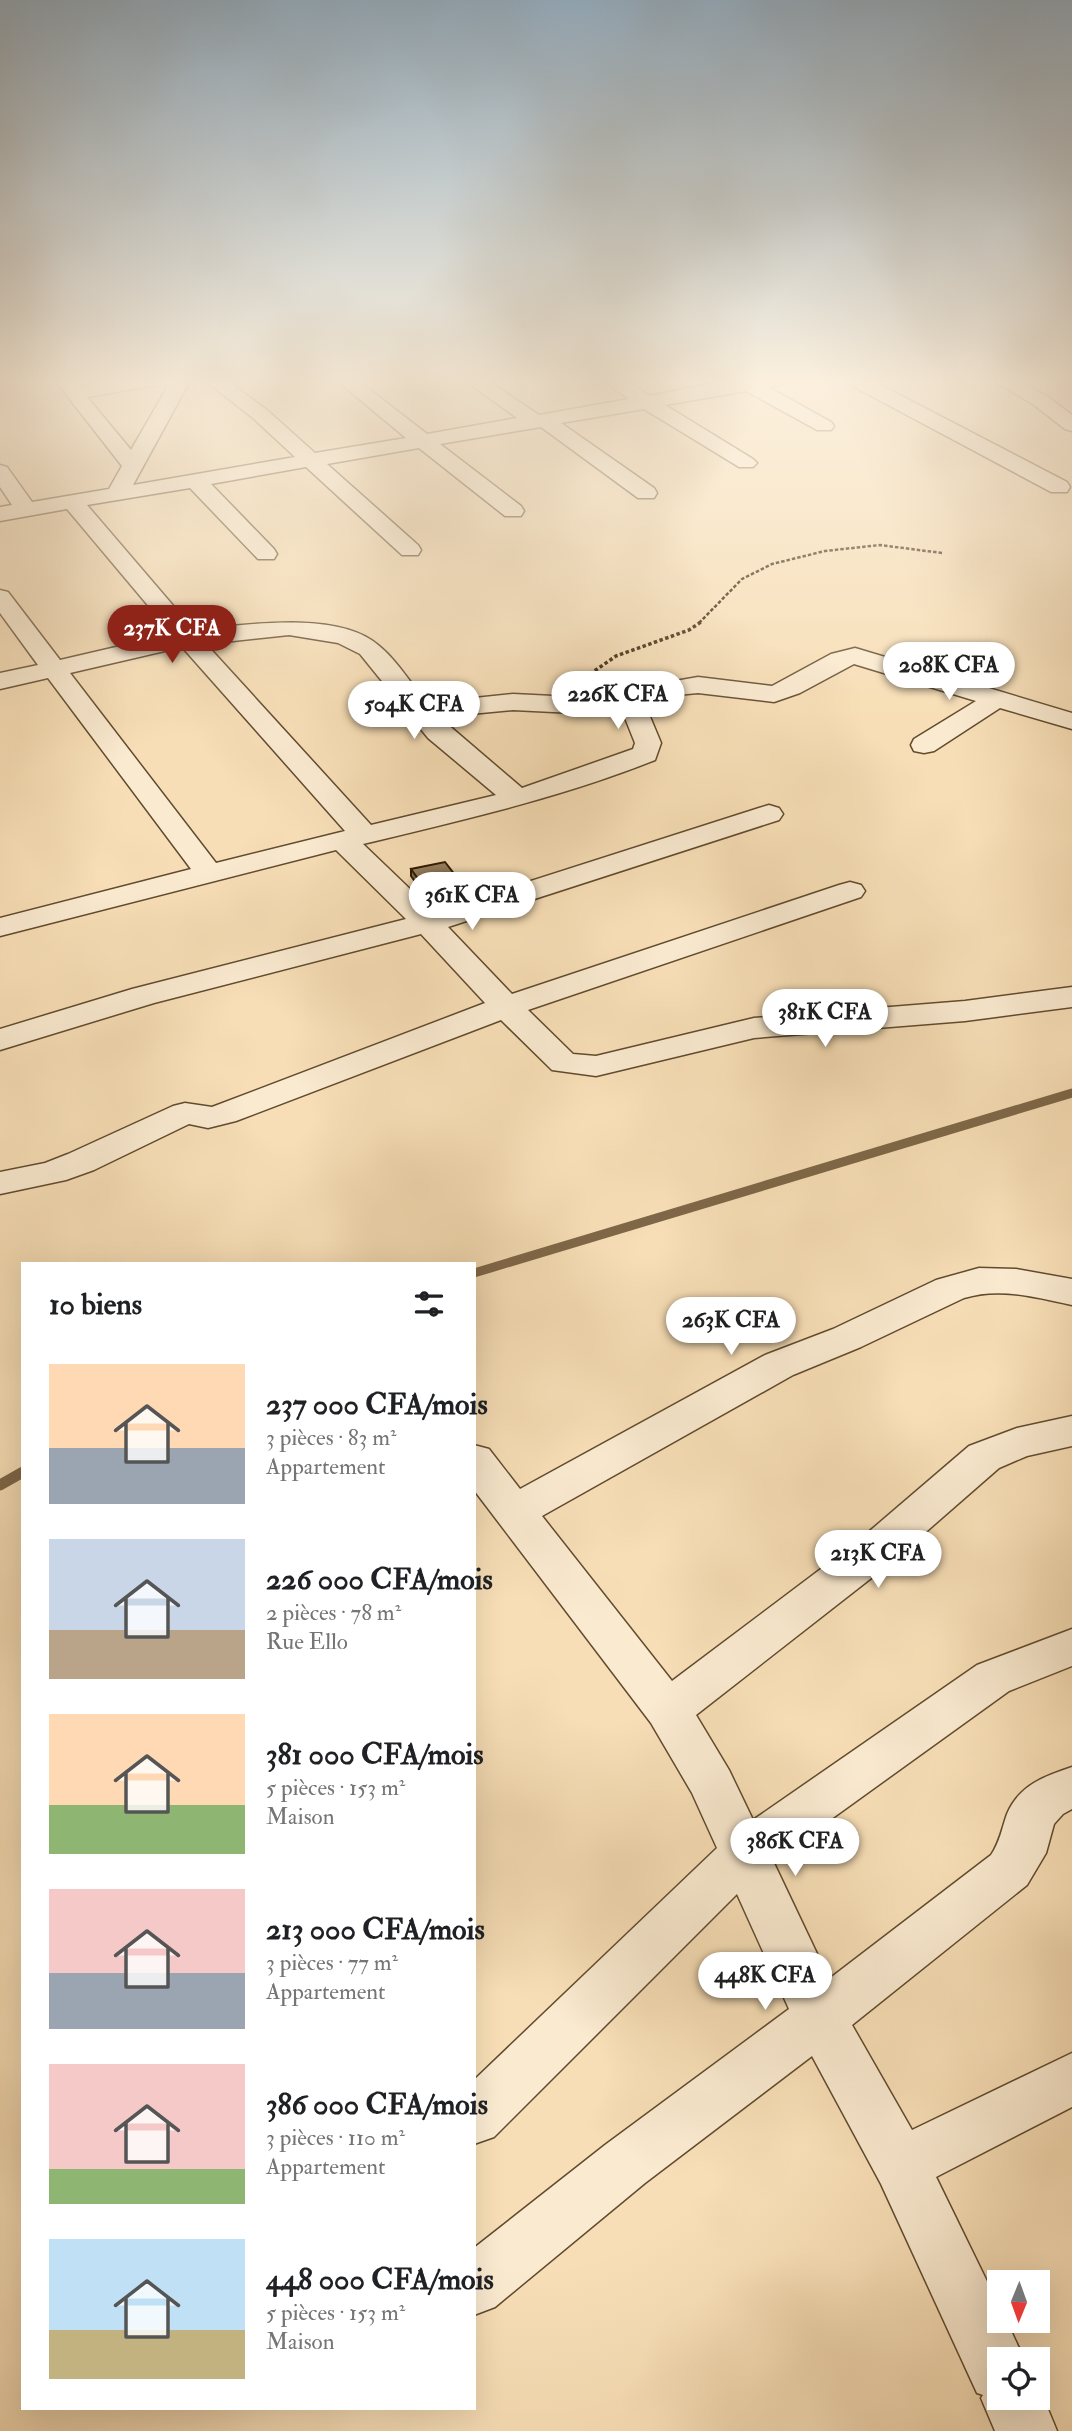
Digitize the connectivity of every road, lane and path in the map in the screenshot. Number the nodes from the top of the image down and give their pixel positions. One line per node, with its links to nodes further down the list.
1 (15, 492): 8 (street)
2 (126, 492): 6 (street)
3 (207, 492): 13 (street)
4 (345, 492): 11 (street)
5 (490, 492): 9 (street)
6 (117, 494): 7 (street)
7 (72, 501): 8 (street); 15 (street)
8 (26, 509): 10 (street)
9 (513, 511)
10 (0, 514)
11 (410, 550)
12 (942, 553): 18 (path)
13 (266, 554)
14 (0, 597): 16 (street)
15 (188, 638): 16 (street); 21 (street); 26 (street)
16 (55, 667): 17 (street); 27 (street)
17 (0, 681)
18 (578, 682)
19 (998, 698): 20 (street); 22 (street); 23 (street)
20 (632, 703): 21 (street); 24 (street)
21 (421, 711): 24 (street)
22 (1072, 721)
23 (924, 745)
24 (517, 798): 26 (street)
25 (769, 814): 30 (street)
26 (353, 837): 27 (street); 30 (street)
27 (208, 872): 29 (street)
28 (850, 891): 32 (street)
29 (2, 922)
30 (427, 923): 32 (street); 33 (street)
31 (1072, 997): 32 (street)
32 (508, 1006): 34 (street)
33 (0, 1040)
34 (0, 1183)
35 (1072, 1292): 38 (street)
36 (1072, 1431): 40 (street)
37 (476, 1462): 38 (street)
38 (516, 1511): 40 (street)
39 (1072, 1647): 42 (street)
40 (668, 1710): 42 (street)
41 (1072, 1787): 43 (street)
42 (744, 1854): 43 (street); 45 (street)
43 (820, 2018): 46 (street); 47 (street)
44 (1072, 2079): 46 (street)
45 (476, 2116)
46 (901, 2165): 48 (street)
47 (476, 2284)
48 (988, 2347)
49 (1017, 2410): 50 (street)
50 (1026, 2431)

